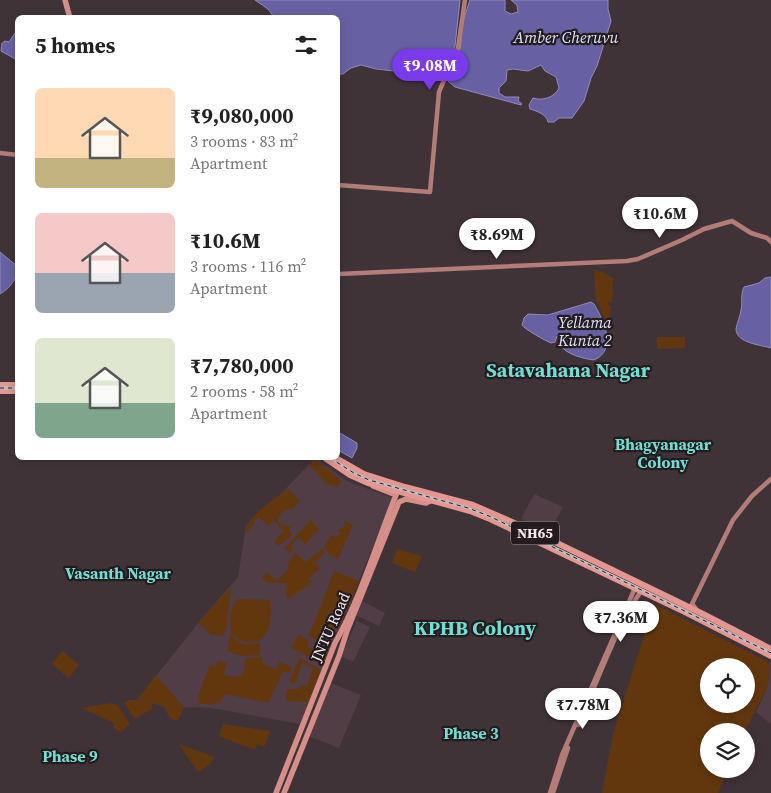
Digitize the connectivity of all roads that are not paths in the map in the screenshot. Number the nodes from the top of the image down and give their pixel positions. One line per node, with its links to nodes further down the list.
1 (64, 0): 3 (main road)
2 (464, 0): 6 (main road)
3 (68, 15)
4 (0, 154): 5 (main road)
5 (15, 156)
6 (340, 183)
7 (771, 242): 8 (main road)
8 (340, 275)
9 (0, 385): 10 (highway)
10 (15, 385)
11 (0, 391): 12 (highway)
12 (15, 391)
13 (328, 460): 16 (highway, NH65)
14 (340, 460): 19 (highway, NH65)
15 (769, 478): 21 (main road); 21 (main road)
16 (372, 484): 17 (highway, NH65); 18 (main road)
17 (430, 501): 18 (main road); 19 (highway, NH65)
18 (396, 502): 22 (main road, JNTU Road)
19 (493, 518): 20 (highway, NH65); 20 (highway, NH65)
20 (638, 588): 21 (highway, NH65); 28 (main road); 29 (main road)
21 (688, 608): 23 (highway, NH65); 23 (highway, NH65)
22 (343, 635): 27 (main road); 27 (main road, JNTU Road)
23 (740, 636): 24 (highway, NH65)
24 (748, 640): 25 (highway, NH65); 26 (highway, NH65)
25 (771, 650)
26 (771, 656)
27 (280, 793)
28 (550, 793)
29 (554, 793)

